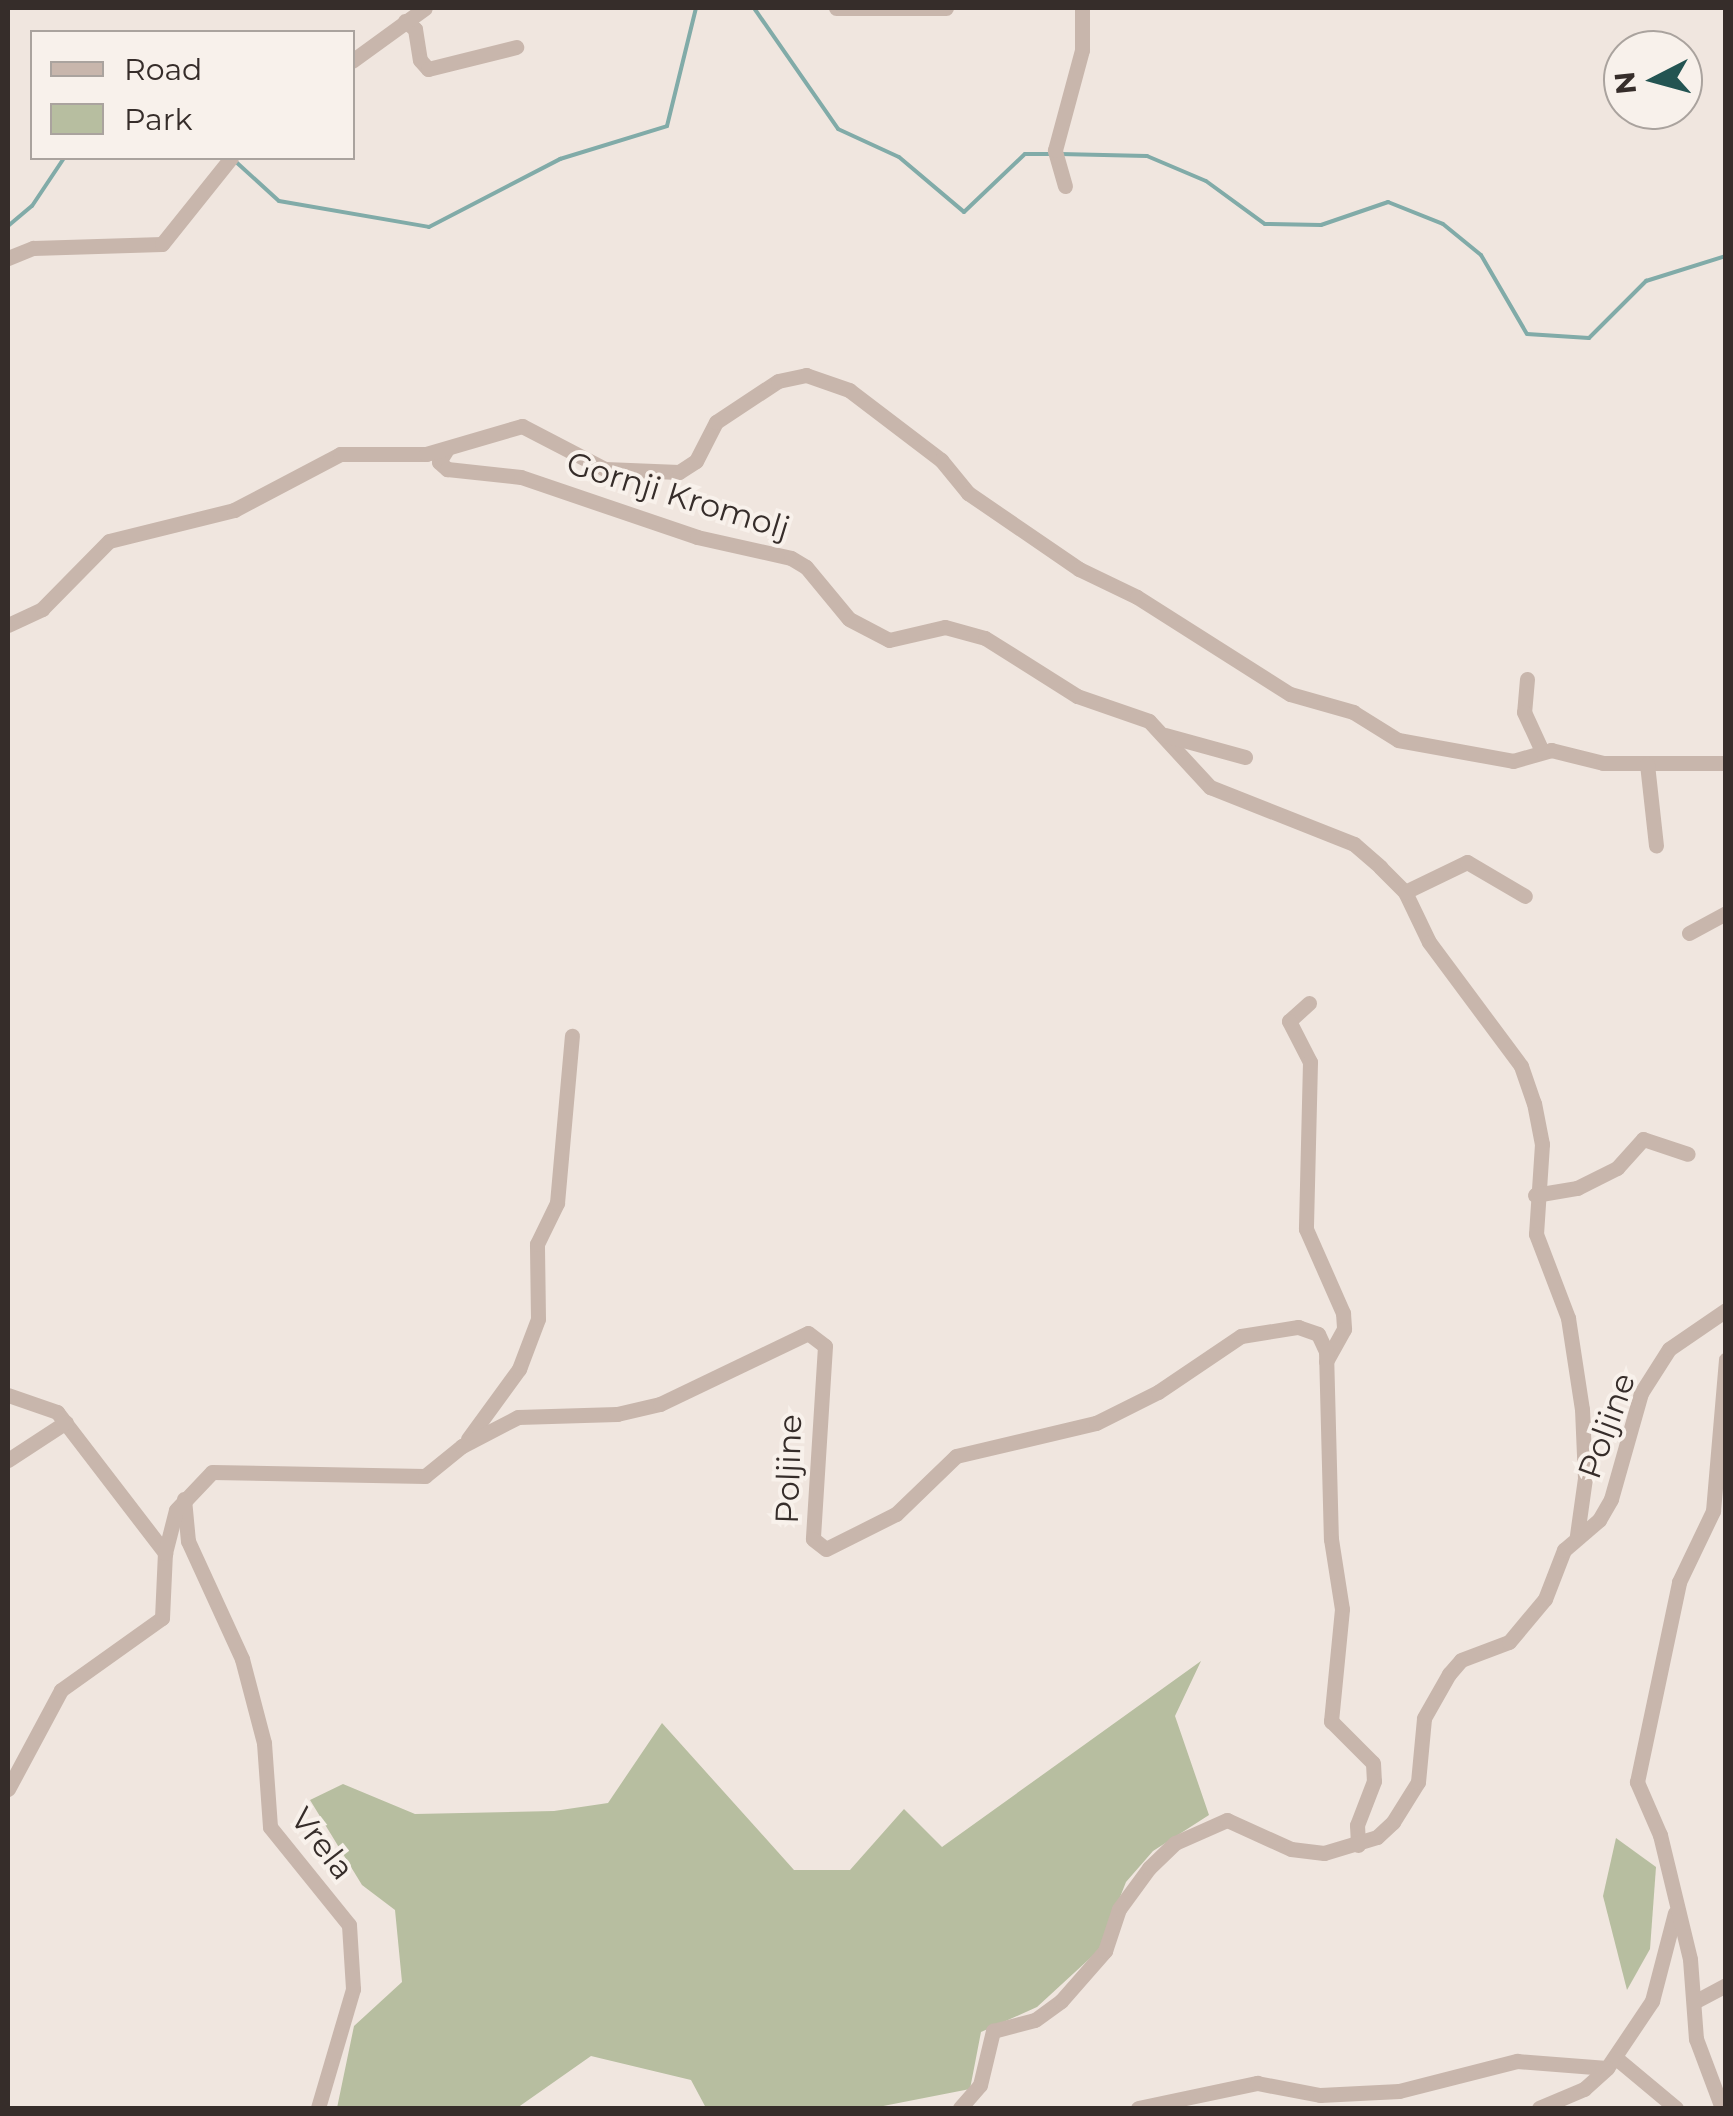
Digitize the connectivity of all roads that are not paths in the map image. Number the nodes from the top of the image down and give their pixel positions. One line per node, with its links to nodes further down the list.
1 (425, 8): 5 (street)
2 (836, 8): 3 (street)
3 (946, 8)
4 (1082, 8): 9 (street)
5 (405, 21): 6 (street); 7 (street)
6 (516, 47)
7 (355, 59)
8 (228, 160): 10 (street)
9 (1065, 186)
10 (8, 258)
11 (446, 449): 12 (street); 14 (street, Gornji Kromolj); 15 (street)
12 (8, 626)
13 (1527, 678): 15 (street)
14 (1161, 734): 16 (street); 20 (street, Gornji Kromolj)
15 (1542, 751): 18 (street)
16 (1245, 757)
17 (1726, 763): 18 (street)
18 (1647, 764): 19 (street)
19 (1656, 846)
20 (1405, 892): 21 (street); 27 (street, Gornji Kromolj)
21 (1525, 896)
22 (1726, 913): 23 (street)
23 (1690, 933)
24 (1308, 1003): 30 (street)
25 (572, 1036): 33 (street)
26 (1688, 1154): 27 (street)
27 (1535, 1196): 36 (street, Gornji Kromolj)
28 (1726, 1310): 36 (street, Poljine)
29 (1726, 1360): 40 (street)
30 (1326, 1362): 33 (street, Poljine); 39 (street)
31 (8, 1394): 32 (street)
32 (66, 1422): 34 (street); 37 (street)
33 (462, 1446): 35 (street, Poljine)
34 (8, 1460)
35 (184, 1499): 37 (street); 44 (street, Vrela)
36 (1577, 1535): 39 (street, Poljine)
37 (164, 1554): 38 (street)
38 (8, 1789)
39 (1358, 1845): 45 (street, Poljine)
40 (1675, 1907): 42 (street); 43 (street)
41 (1726, 1985): 42 (street)
42 (1694, 2002): 49 (street)
43 (1612, 2063): 46 (street); 47 (street); 48 (street)
44 (318, 2108)
45 (960, 2108)
46 (1138, 2108)
47 (1539, 2108)
48 (1676, 2108)
49 (1722, 2108)

